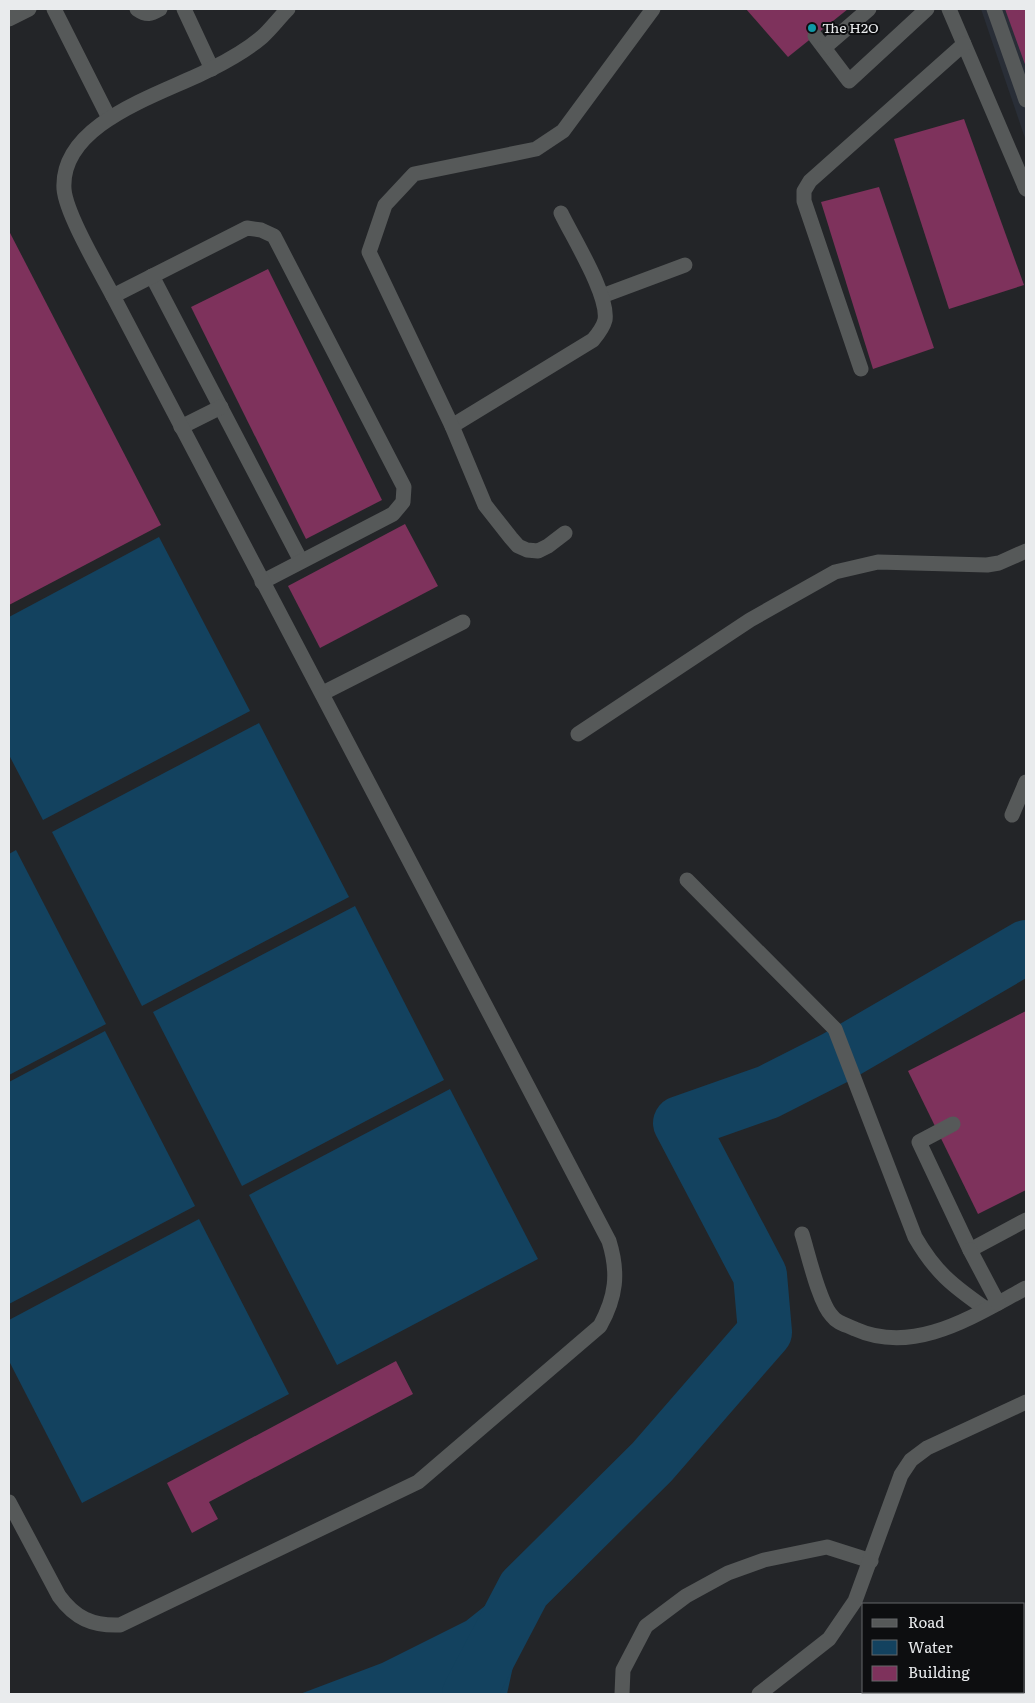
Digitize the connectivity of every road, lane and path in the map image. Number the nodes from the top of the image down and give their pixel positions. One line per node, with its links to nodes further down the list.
1 (29, 9): 12 (street)
2 (54, 9): 16 (street)
3 (137, 9): 4 (street)
4 (160, 9)
5 (184, 9): 14 (street)
6 (288, 9): 14 (street)
7 (653, 9): 25 (street)
8 (869, 9): 9 (street)
9 (927, 9)
10 (949, 9): 13 (street)
11 (994, 9): 15 (street)
12 (9, 19)
13 (964, 44): 17 (street); 23 (street)
14 (212, 69): 16 (street)
15 (1026, 100)
16 (109, 118): 21 (street)
17 (1026, 188)
18 (562, 213): 22 (street)
19 (685, 265): 22 (street)
20 (152, 276): 21 (street); 24 (street); 29 (street)
21 (113, 296): 26 (street)
22 (602, 296): 25 (street)
23 (861, 369)
24 (221, 407): 26 (street); 29 (street)
25 (452, 426): 27 (street)
26 (181, 427): 30 (street)
27 (565, 533)
28 (1026, 551): 33 (street)
29 (301, 562): 30 (street)
30 (262, 582): 32 (street)
31 (463, 622): 32 (street)
32 (322, 694): 44 (street)
33 (578, 734)
34 (1026, 782): 35 (street)
35 (1012, 815)
36 (688, 880): 42 (street)
37 (953, 1124): 40 (street)
38 (1026, 1220): 40 (street)
39 (802, 1234): 42 (street)
40 (970, 1250): 42 (street)
41 (1026, 1288): 42 (street)
42 (992, 1306)
43 (1026, 1402): 45 (street)
44 (9, 1502)
45 (871, 1561): 46 (street); 47 (street)
46 (622, 1694)
47 (759, 1694)

